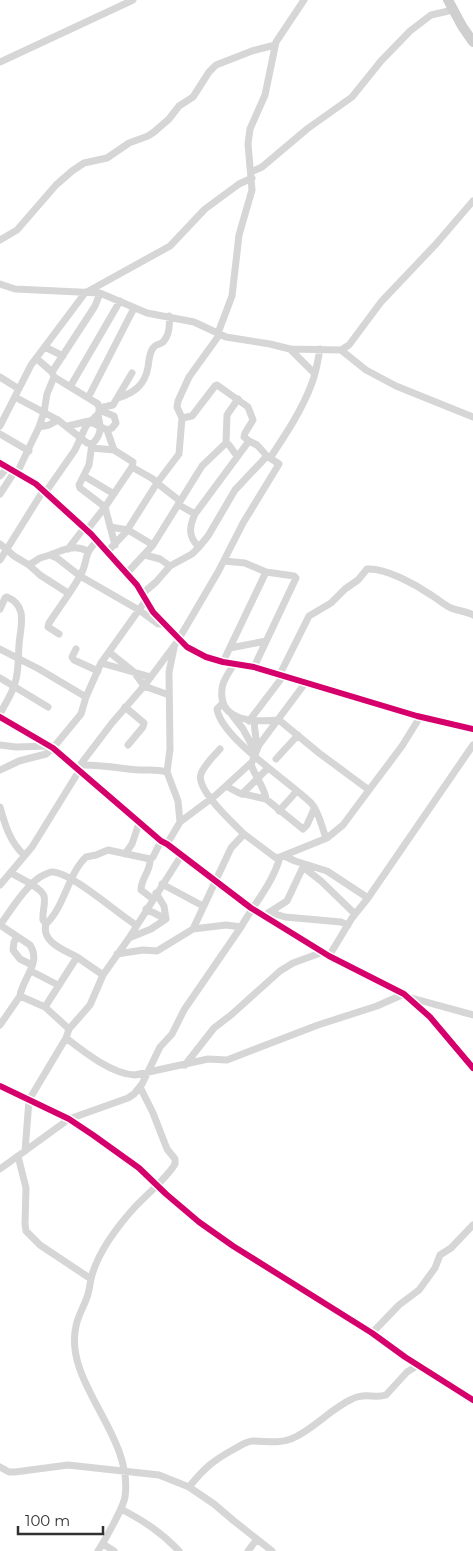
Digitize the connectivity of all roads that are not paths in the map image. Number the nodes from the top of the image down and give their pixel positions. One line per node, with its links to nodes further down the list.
1 (133, 0): 6 (street)
2 (304, 0): 5 (street)
3 (451, 5): 4 (street); 7 (street)
4 (473, 42)
5 (275, 45): 7 (street); 9 (street)
6 (0, 62)
7 (251, 175): 11 (street); 18 (street)
8 (473, 201): 22 (street)
9 (0, 240)
10 (0, 284): 11 (street)
11 (85, 293): 12 (street); 13 (street)
12 (100, 293): 14 (street); 15 (street)
13 (79, 301): 15 (street); 19 (street)
14 (120, 301): 16 (street); 29 (street)
15 (95, 306): 23 (street)
16 (134, 308): 17 (street); 32 (street)
17 (169, 316): 18 (street); 33 (street)
18 (219, 334): 20 (street); 40 (street)
19 (45, 347): 23 (street); 24 (street)
20 (290, 349): 21 (street); 26 (street)
21 (320, 349): 22 (street); 26 (street)
22 (341, 350): 39 (street)
23 (63, 356): 27 (street)
24 (36, 358): 27 (street); 30 (street)
25 (132, 373): 33 (street)
26 (314, 373): 55 (street)
27 (53, 375): 29 (street); 37 (street)
28 (0, 376): 30 (street)
29 (70, 387): 32 (street)
30 (19, 389): 31 (street)
31 (15, 397): 37 (street); 43 (street)
32 (88, 398): 36 (street)
33 (118, 398): 35 (street)
34 (238, 399): 40 (street); 49 (street); 50 (street)
35 (113, 405): 36 (street); 38 (street)
36 (99, 411): 38 (street); 42 (street); 46 (street)
37 (44, 412): 41 (street); 45 (street)
38 (114, 416): 46 (street)
39 (473, 417)
40 (182, 418): 62 (street)
41 (58, 420): 44 (street); 45 (street)
42 (89, 421): 44 (street); 46 (street); 48 (street)
43 (1, 422)
44 (68, 426): 48 (street)
45 (39, 427): 53 (street)
46 (104, 428): 51 (street); 52 (street)
47 (0, 434): 53 (street)
48 (80, 437): 51 (street); 63 (street)
49 (249, 441): 54 (street); 55 (street)
50 (226, 443): 54 (street); 66 (street)
51 (92, 446): 52 (street); 61 (street)
52 (114, 450): 58 (street)
53 (29, 451): 59 (street)
54 (237, 456): 68 (street)
55 (268, 457): 76 (street); 84 (street)
56 (0, 463): 57 (street)
57 (8, 467): 59 (street); 60 (street)
58 (132, 467): 62 (street); 65 (street)
59 (16, 472): 63 (street); 64 (street)
60 (0, 476)
61 (84, 476): 65 (street); 67 (street)
62 (157, 483): 66 (street); 71 (street)
63 (44, 492): 70 (street); 77 (street)
64 (0, 494)
65 (114, 494): 67 (street)
66 (180, 503): 68 (street); 75 (street)
67 (105, 507): 69 (street); 70 (street)
68 (195, 514): 76 (street)
69 (110, 527): 71 (street); 74 (street)
70 (86, 529): 72 (street); 78 (street)
71 (128, 530): 74 (street); 75 (street)
72 (97, 541): 79 (street); 80 (street)
73 (0, 544): 77 (street)
74 (114, 545): 80 (street)
75 (153, 546): 82 (street)
76 (199, 547): 86 (street)
77 (7, 549): 83 (street); 85 (street)
78 (68, 549): 79 (street); 81 (street)
79 (87, 551): 89 (street)
80 (107, 552): 88 (street)
81 (50, 555): 85 (street); 89 (street)
82 (144, 555): 86 (street); 88 (street)
83 (0, 560)
84 (224, 561): 87 (street); 98 (street)
85 (30, 565): 90 (street)
86 (170, 566): 91 (street)
87 (266, 572): 97 (street); 99 (street)
88 (127, 573): 91 (street)
89 (80, 576): 90 (street); 93 (street)
90 (68, 593): 96 (street)
91 (144, 597): 93 (street); 95 (street)
92 (0, 609): 103 (street)
93 (139, 610): 95 (street); 102 (street)
94 (473, 615): 112 (street)
95 (164, 624): 98 (street)
96 (59, 634)
97 (266, 641): 99 (street); 107 (street)
98 (176, 643): 104 (street); 110 (street); 111 (street)
99 (230, 648): 104 (street)
100 (0, 649): 103 (street)
101 (76, 649): 108 (street)
102 (109, 652): 105 (street); 109 (street)
103 (18, 658): 115 (street); 118 (street)
104 (223, 662): 106 (street)
105 (101, 663): 108 (street); 109 (street)
106 (234, 664): 107 (street); 119 (street)
107 (254, 667): 112 (street)
108 (98, 671): 118 (street)
109 (134, 672): 111 (street); 116 (street)
110 (169, 672): 111 (street); 117 (street)
111 (154, 674): 116 (street)
112 (282, 675): 114 (street); 126 (street)
113 (0, 678): 115 (street)
114 (306, 682): 124 (street); 125 (street)
115 (15, 685): 120 (street); 123 (street)
116 (144, 686): 117 (street); 121 (street)
117 (169, 695): 141 (street)
118 (86, 698): 132 (street)
119 (223, 703): 122 (street); 133 (street)
120 (48, 707)
121 (125, 708): 130 (street); 138 (street)
122 (232, 714): 126 (street); 135 (street)
123 (0, 716): 132 (street)
124 (420, 717): 127 (street); 144 (street)
125 (279, 720): 126 (street); 128 (street); 135 (street)
126 (252, 721): 135 (street)
127 (473, 729)
128 (298, 735): 136 (street); 144 (street)
129 (0, 745): 132 (street)
130 (128, 745)
131 (473, 745): 172 (street)
132 (50, 747): 138 (street); 140 (street)
133 (244, 747): 135 (street); 137 (street)
134 (220, 749): 147 (street)
135 (256, 752): 137 (street); 139 (street)
136 (276, 759)
137 (249, 765): 142 (street); 143 (street)
138 (79, 768): 141 (street); 153 (street); 158 (street)
139 (268, 768): 142 (street); 145 (street)
140 (0, 770)
141 (167, 772): 152 (street)
142 (256, 779): 146 (street); 148 (street)
143 (226, 786): 146 (street); 147 (street)
144 (369, 790): 155 (street)
145 (296, 792): 150 (street); 151 (street)
146 (242, 794): 148 (street)
147 (210, 799): 152 (street); 154 (street)
148 (266, 800): 151 (street)
149 (0, 807): 158 (street)
150 (314, 808): 151 (street); 155 (street)
151 (279, 811)
152 (180, 822): 156 (street)
153 (139, 823): 156 (street); 157 (street)
154 (244, 834): 161 (street); 167 (street)
155 (326, 838): 161 (street)
156 (164, 843): 160 (street); 162 (street)
157 (125, 854): 159 (street); 166 (street)
158 (24, 855): 165 (street)
159 (137, 856): 162 (street); 164 (street)
160 (181, 856): 167 (street); 168 (street)
161 (282, 857): 163 (street); 174 (street)
162 (150, 859): 164 (street)
163 (303, 866): 172 (street); 176 (street); 177 (street)
164 (149, 870): 171 (street)
165 (11, 873): 169 (street); 170 (street)
166 (72, 880): 170 (street); 179 (street); 181 (street)
167 (214, 882): 173 (street); 174 (street)
168 (162, 884): 171 (street); 173 (street)
169 (0, 885)
170 (32, 885): 179 (street); 180 (street)
171 (155, 896): 175 (street); 178 (street)
172 (368, 898): 177 (street)
173 (203, 906): 184 (street)
174 (251, 908): 176 (street); 183 (street)
175 (146, 910): 178 (street); 181 (street)
176 (266, 914): 182 (street); 188 (street)
177 (355, 914): 182 (street)
178 (166, 919): 186 (street)
179 (46, 924): 189 (street)
180 (0, 925): 185 (street)
181 (136, 925): 186 (street)
182 (348, 925): 188 (street)
183 (241, 927): 184 (street); 202 (street)
184 (193, 929): 187 (street)
185 (17, 937): 190 (street); 190 (street)
186 (129, 938): 187 (street)
187 (117, 954): 191 (street)
188 (326, 954): 193 (street); 200 (street)
189 (77, 957): 191 (street); 192 (street)
190 (32, 968): 192 (street); 194 (street)
191 (103, 975): 198 (street)
192 (58, 986): 195 (street)
193 (406, 995): 196 (street); 200 (street); 201 (street)
194 (20, 996): 195 (street); 197 (street)
195 (45, 1007): 198 (street)
196 (473, 1015)
197 (0, 1026)
198 (70, 1029): 199 (street)
199 (66, 1038): 202 (street); 205 (street)
200 (185, 1065): 202 (street)
201 (473, 1068)
202 (148, 1072): 204 (street)
203 (0, 1086): 205 (street)
204 (140, 1088): 206 (street); 210 (street)
205 (29, 1100): 206 (street); 207 (street)
206 (69, 1119): 207 (street); 210 (street)
207 (25, 1151): 208 (street)
208 (18, 1156): 209 (street); 212 (street)
209 (0, 1169)
210 (156, 1185): 212 (street); 213 (street)
211 (473, 1225): 213 (street)
212 (91, 1279): 217 (street)
213 (372, 1333): 214 (street)
214 (418, 1365): 215 (street); 218 (street)
215 (473, 1400)
216 (0, 1467): 217 (street)
217 (126, 1471): 218 (street); 219 (street)
218 (189, 1487): 220 (street)
219 (121, 1509): 221 (street); 224 (street)
220 (257, 1539): 225 (street); 226 (street)
221 (103, 1544): 222 (street); 223 (street)
222 (98, 1551)
223 (114, 1551)
224 (179, 1551)
225 (248, 1551)
226 (272, 1551)

